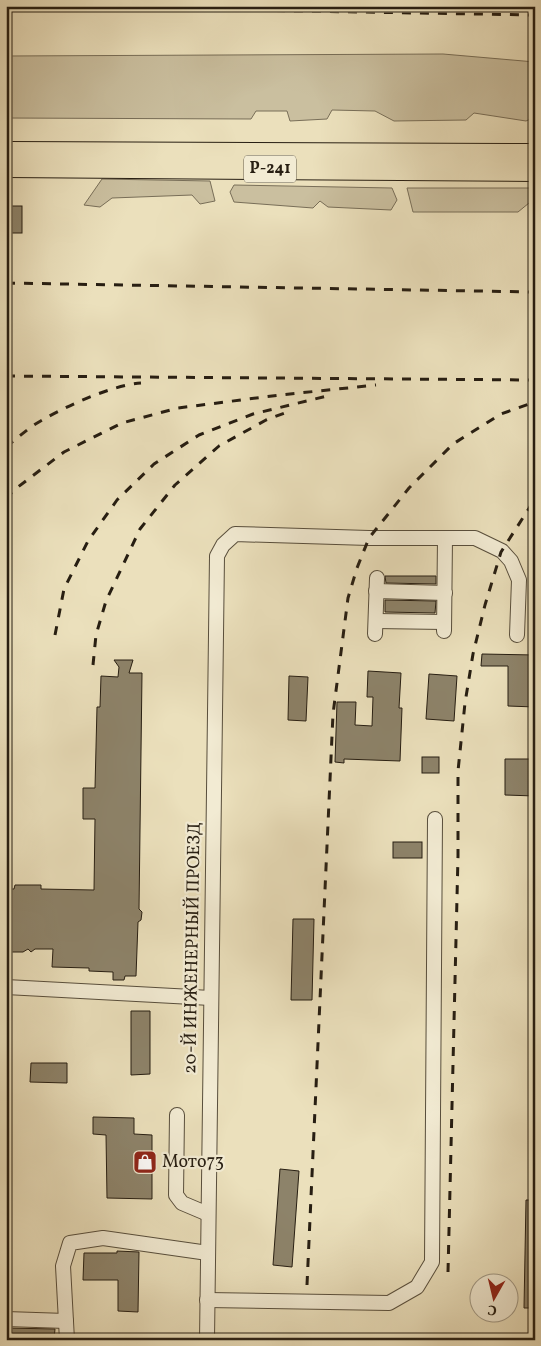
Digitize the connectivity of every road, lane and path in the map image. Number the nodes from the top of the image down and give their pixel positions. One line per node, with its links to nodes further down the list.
1 (6, 152): 2 (highway, Р-241)
2 (535, 154)
3 (6, 167): 4 (highway, Р-241)
4 (535, 171)
5 (445, 538): 6 (street); 7 (street); 10 (street, 20-Й ИНЖЕНЕРНЫЙ ПРОЕЗД)
6 (444, 593): 6 (street)
7 (517, 635)
8 (435, 819): 14 (street)
9 (6, 987): 10 (street)
10 (211, 998): 12 (street, 20-Й ИНЖЕНЕРНЫЙ ПРОЕЗД)
11 (177, 1115): 12 (street)
12 (208, 1214): 13 (street, 20-Й ИНЖЕНЕРНЫЙ ПРОЕЗД)
13 (208, 1254): 14 (street, 20-Й ИНЖЕНЕРНЫЙ ПРОЕЗД); 16 (street)
14 (207, 1300): 18 (street, 20-Й ИНЖЕНЕРНЫЙ ПРОЕЗД)
15 (6, 1319): 16 (street)
16 (66, 1321): 17 (street)
17 (68, 1340)
18 (206, 1340)

